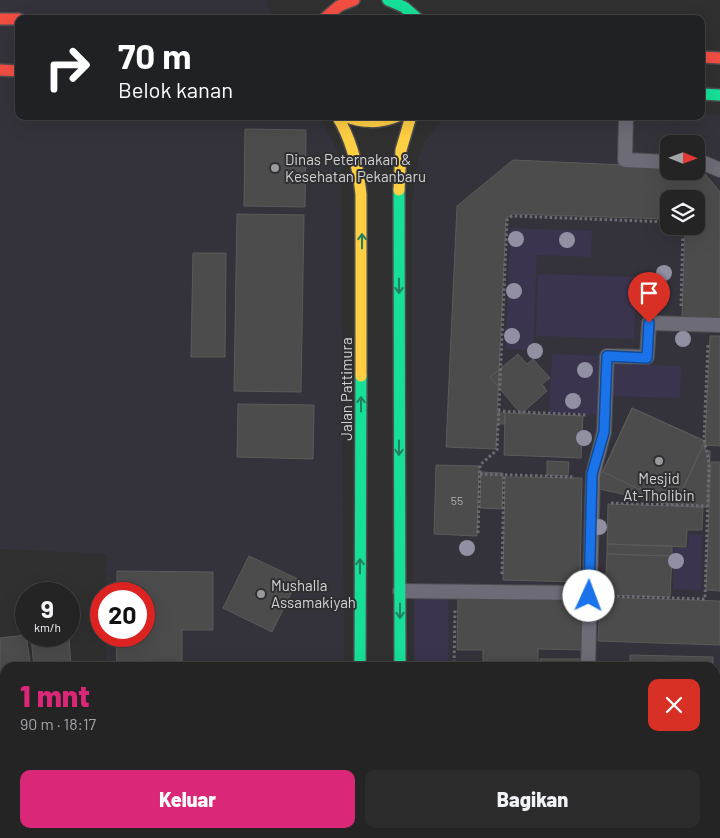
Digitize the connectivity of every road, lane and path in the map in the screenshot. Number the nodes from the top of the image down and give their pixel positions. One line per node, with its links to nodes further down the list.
1 (337, 0): 5 (main road)
2 (354, 0): 6 (main road)
3 (388, 0): 7 (main road)
4 (410, 0): 8 (main road)
5 (326, 15)
6 (328, 15)
7 (415, 15)
8 (417, 15)
9 (0, 19): 10 (main road)
10 (15, 20)
11 (705, 57): 12 (main road)
12 (720, 58)
13 (0, 70): 14 (main road)
14 (15, 71)
15 (705, 94): 16 (main road)
16 (720, 95)
17 (340, 120): 41 (main road, Jalan Pattimura, one-way to 17)
18 (353, 120): 19 (main road)
19 (391, 120)
20 (410, 120): 37 (main road, one-way to 37)
21 (626, 120): 22 (lane)
22 (660, 162)
23 (705, 163): 24 (lane)
24 (720, 170)
25 (660, 222): 29 (path)
26 (683, 235): 27 (path)
27 (681, 324): 28 (lane); 30 (lane)
28 (714, 325): 35 (path)
29 (498, 411): 30 (path); 31 (path)
30 (605, 415): 33 (lane)
31 (480, 474): 32 (path); 36 (path)
32 (504, 475): 33 (path); 39 (path)
33 (592, 477): 34 (lane)
34 (592, 502): 35 (path); 40 (lane)
35 (707, 506): 40 (path)
36 (478, 533)
37 (400, 591): 38 (lane); 42 (main road, one-way to 42)
38 (455, 591): 39 (lane); 43 (path)
39 (502, 592): 40 (lane)
40 (589, 594): 44 (lane)
41 (360, 662)
42 (400, 662)
43 (454, 662)
44 (588, 662)

